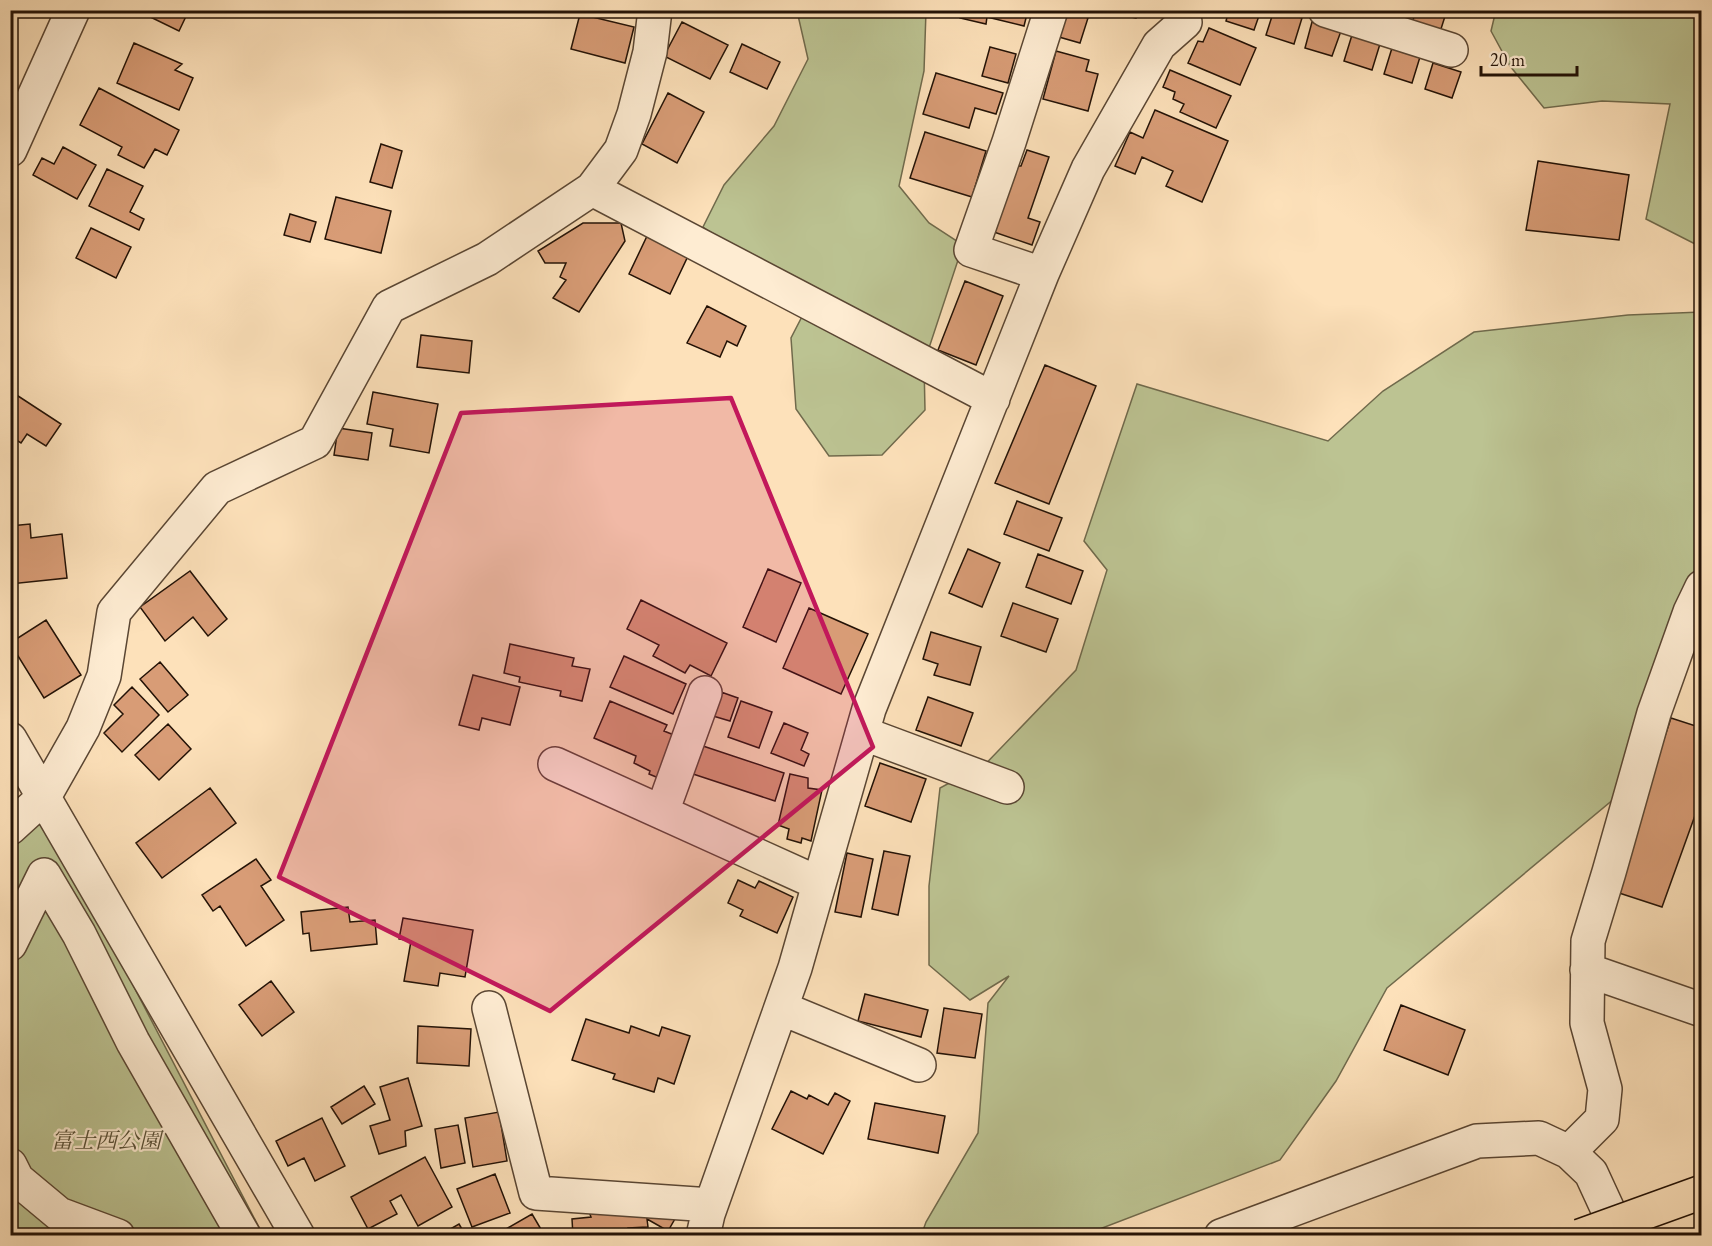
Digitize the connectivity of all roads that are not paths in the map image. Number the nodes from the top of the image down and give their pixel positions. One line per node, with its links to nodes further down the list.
1 (73, 10): 7 (street)
2 (1051, 10): 9 (street)
3 (1325, 10): 6 (street)
4 (648, 13): 8 (street)
5 (1186, 14): 9 (street)
6 (1451, 50)
7 (10, 150)
8 (592, 189): 10 (street); 17 (street)
9 (1042, 274): 10 (street)
10 (993, 399): 13 (street)
11 (1701, 587): 22 (street)
12 (705, 693): 18 (street)
13 (862, 733): 16 (street); 20 (street)
14 (10, 739): 17 (street)
15 (555, 764): 18 (street)
16 (1007, 787)
17 (44, 796): 19 (street); 33 (street)
18 (662, 812): 20 (street)
19 (10, 828)
20 (818, 883): 24 (street)
21 (10, 945): 32 (street)
22 (1587, 970): 25 (street); 27 (street)
23 (489, 1008): 30 (street)
24 (781, 1008): 26 (street); 30 (street)
25 (1701, 1010)
26 (919, 1065)
27 (1569, 1152): 34 (street); 36 (street)
28 (10, 1165): 31 (street)
29 (1701, 1192): 35 (highway, bridge)
30 (707, 1220)
31 (118, 1236)
32 (244, 1236)
33 (298, 1236)
34 (1221, 1236)
35 (1580, 1236)
36 (1620, 1236)

